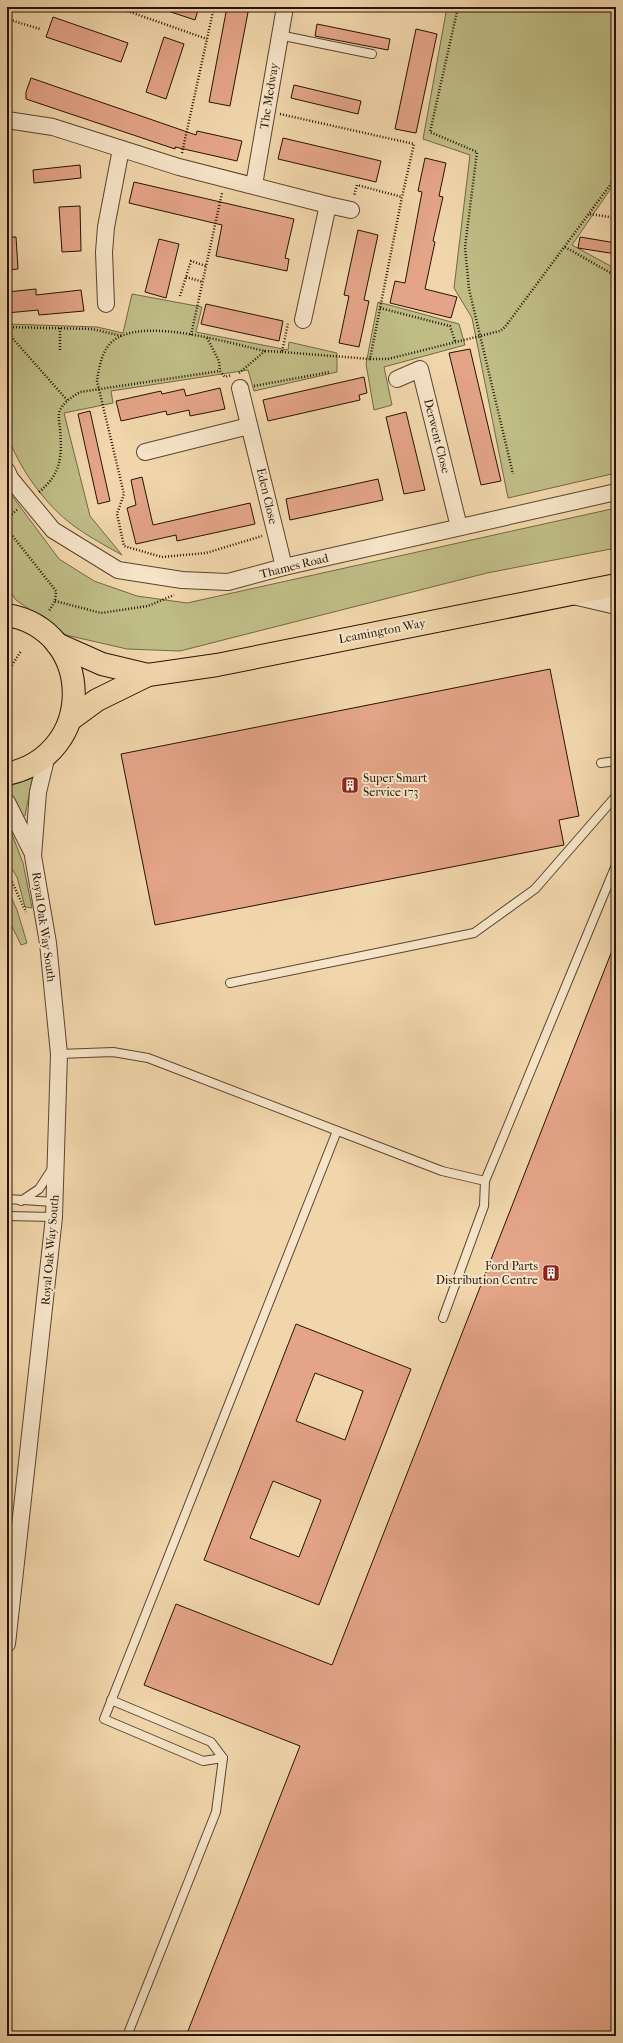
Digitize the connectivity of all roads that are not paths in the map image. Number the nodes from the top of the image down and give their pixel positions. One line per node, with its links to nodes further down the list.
1 (285, 7): 2 (street, The Medway)
2 (279, 35): 3 (lane); 6 (street, The Medway)
3 (372, 54)
4 (7, 120): 5 (street)
5 (121, 149): 6 (street); 9 (street)
6 (254, 185): 7 (street)
7 (328, 205): 8 (street); 10 (street)
8 (351, 210)
9 (106, 304)
10 (303, 320)
11 (397, 379): 17 (street, Derwent Close)
12 (240, 388): 13 (street, Eden Close)
13 (249, 426): 14 (street); 18 (street, Eden Close)
14 (145, 452)
15 (7, 470): 18 (street, Thames Road)
16 (616, 492): 17 (street, Thames Road)
17 (459, 527): 18 (street, Thames Road)
18 (284, 567)
19 (616, 585): 20 (highway, Leamington Way)
20 (566, 594): 21 (street); 24 (highway, Leamington Way)
21 (616, 606)
22 (7, 615): 23 (highway)
23 (57, 644): 24 (highway, Leamington Way); 25 (highway)
24 (148, 676): 25 (highway, Leamington Way)
25 (71, 718): 26 (highway)
26 (47, 754): 29 (highway); 32 (street, Royal Oak Way South)
27 (616, 761): 28 (lane)
28 (600, 763)
29 (7, 774)
30 (616, 796): 34 (lane)
31 (7, 802): 32 (street, Royal Oak Way South)
32 (33, 856): 35 (street, Royal Oak Way South)
33 (616, 865): 38 (lane)
34 (230, 983)
35 (59, 1054): 36 (lane); 37 (street, Royal Oak Way South)
36 (337, 1131): 38 (lane); 45 (lane)
37 (56, 1160): 40 (lane); 41 (street, Royal Oak Way South)
38 (485, 1181): 43 (lane)
39 (7, 1199): 40 (lane)
40 (21, 1201): 41 (lane)
41 (54, 1209): 42 (lane); 44 (street, Royal Oak Way South)
42 (7, 1216)
43 (443, 1318)
44 (7, 1644)
45 (111, 1700): 46 (lane); 46 (lane)
46 (222, 1758): 47 (lane)
47 (127, 2036)

